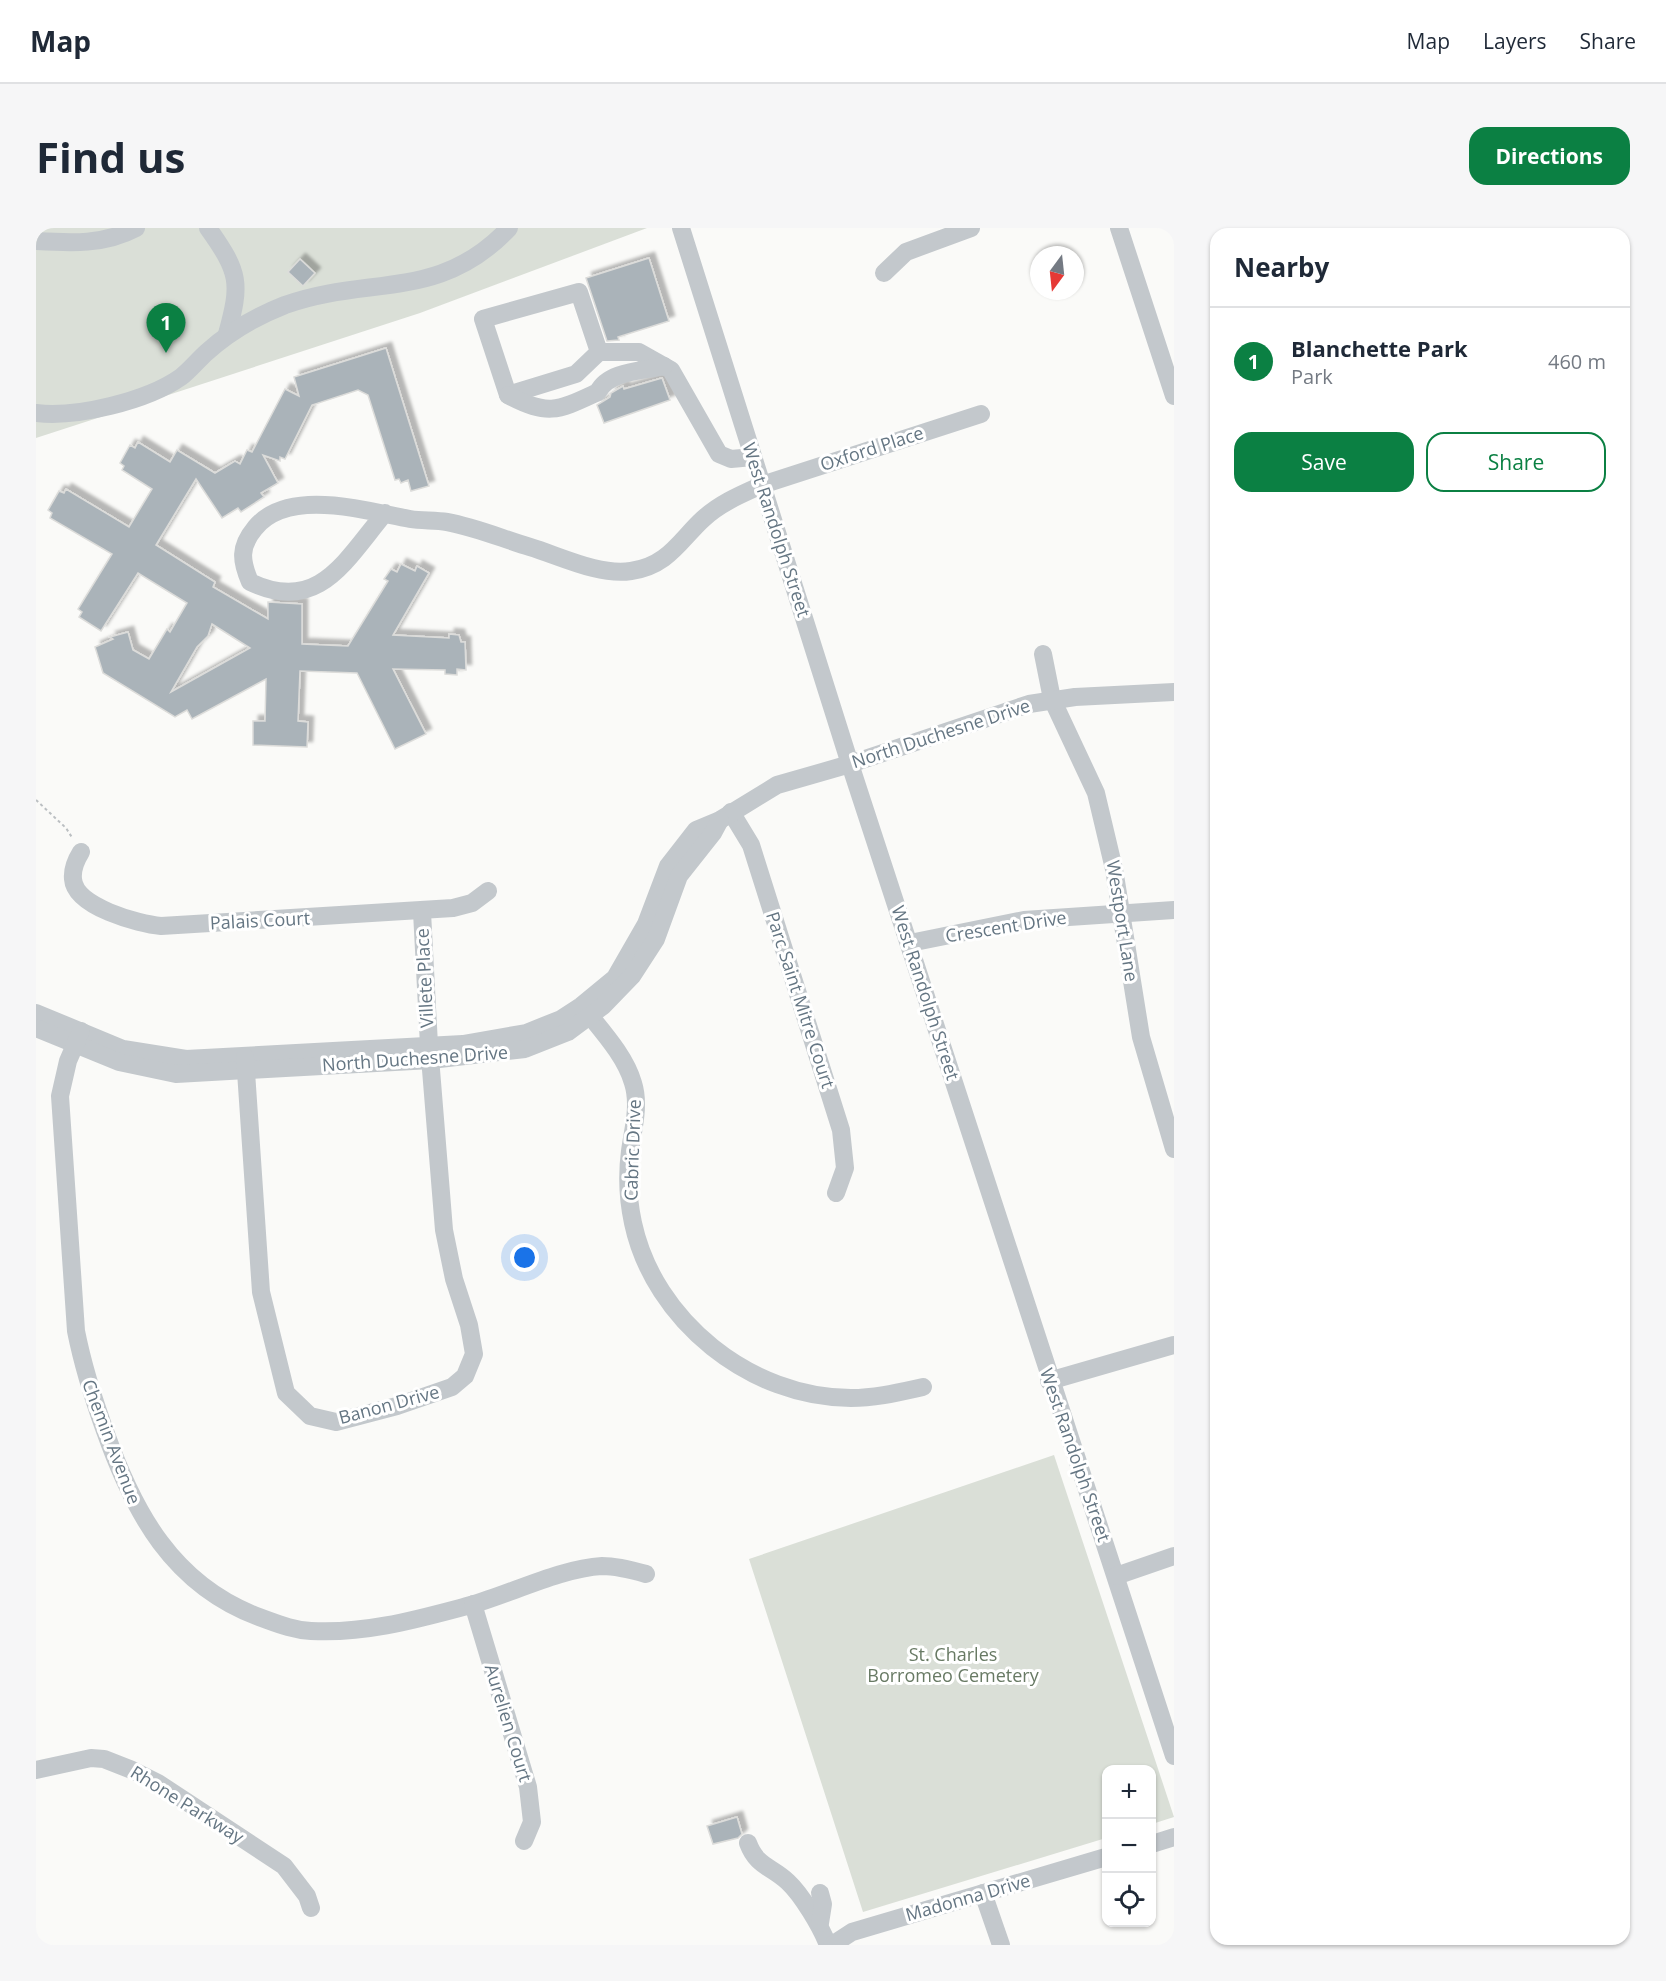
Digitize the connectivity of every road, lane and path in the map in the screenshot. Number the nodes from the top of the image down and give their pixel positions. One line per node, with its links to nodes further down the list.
1 (136, 228): 7 (street)
2 (208, 228): 9 (street)
3 (509, 228): 9 (street)
4 (681, 228): 16 (street, West Randolph Street)
5 (971, 228): 8 (street)
6 (1119, 228): 13 (street)
7 (36, 241)
8 (884, 273)
9 (227, 334): 14 (street)
10 (599, 352): 11 (street); 12 (street); 12 (street)
11 (664, 366): 12 (street); 16 (street)
12 (508, 395)
13 (1174, 396)
14 (36, 413)
15 (981, 414): 17 (street, Oxford Place)
16 (753, 457): 17 (street, West Randolph Street)
17 (762, 484): 18 (street, Oxford Place); 22 (street, West Randolph Street)
18 (385, 513): 18 (street, Oxford Place)
19 (1042, 654): 21 (street, Westport Lane)
20 (1174, 692): 21 (street, North Duchesne Drive)
21 (1052, 699): 22 (street, North Duchesne Drive); 29 (street, Westport Lane)
22 (850, 764): 24 (street, North Duchesne Drive); 30 (street, West Randolph Street)
23 (36, 800): 25 (path)
24 (725, 816): 31 (street, North Duchesne Drive); 38 (street, Parc Saint Mitre Court)
25 (81, 852): 28 (street, Palais Court)
26 (488, 891): 28 (street, Palais Court)
27 (1174, 910): 29 (street, Crescent Drive)
28 (422, 912): 35 (street, Villete Place)
29 (1119, 913): 30 (street, Crescent Drive); 37 (street, Westport Lane)
30 (910, 943): 40 (street, West Randolph Street)
31 (586, 1011): 35 (street, North Duchesne Drive); 41 (street, Cabric Drive)
32 (36, 1013): 34 (street, North Duchesne Drive)
33 (36, 1028): 34 (street, North Duchesne Drive)
34 (79, 1037): 36 (street, North Duchesne Drive); 45 (street, Chemin Avenue)
35 (430, 1053): 36 (street, North Duchesne Drive); 36 (street, Banon Drive)
36 (246, 1064)
37 (1174, 1149)
38 (836, 1193)
39 (1174, 1345): 40 (street)
40 (1049, 1381): 44 (street, West Randolph Street)
41 (923, 1387)
42 (1174, 1556): 44 (street)
43 (646, 1574): 45 (street, Chemin Avenue)
44 (1116, 1576): 46 (street, West Randolph Street)
45 (473, 1604): 49 (street, Aurelien Court)
46 (1174, 1756)
47 (36, 1770): 55 (street, Rhone Parkway)
48 (1174, 1837): 51 (street)
49 (524, 1841)
50 (748, 1843): 56 (street)
51 (1156, 1843)
52 (1102, 1858): 54 (street, Madonna Drive)
53 (820, 1893): 56 (street)
54 (983, 1893): 57 (street, Madonna Drive); 58 (street)
55 (311, 1908)
56 (820, 1923): 57 (street)
57 (830, 1945)
58 (1001, 1945)

